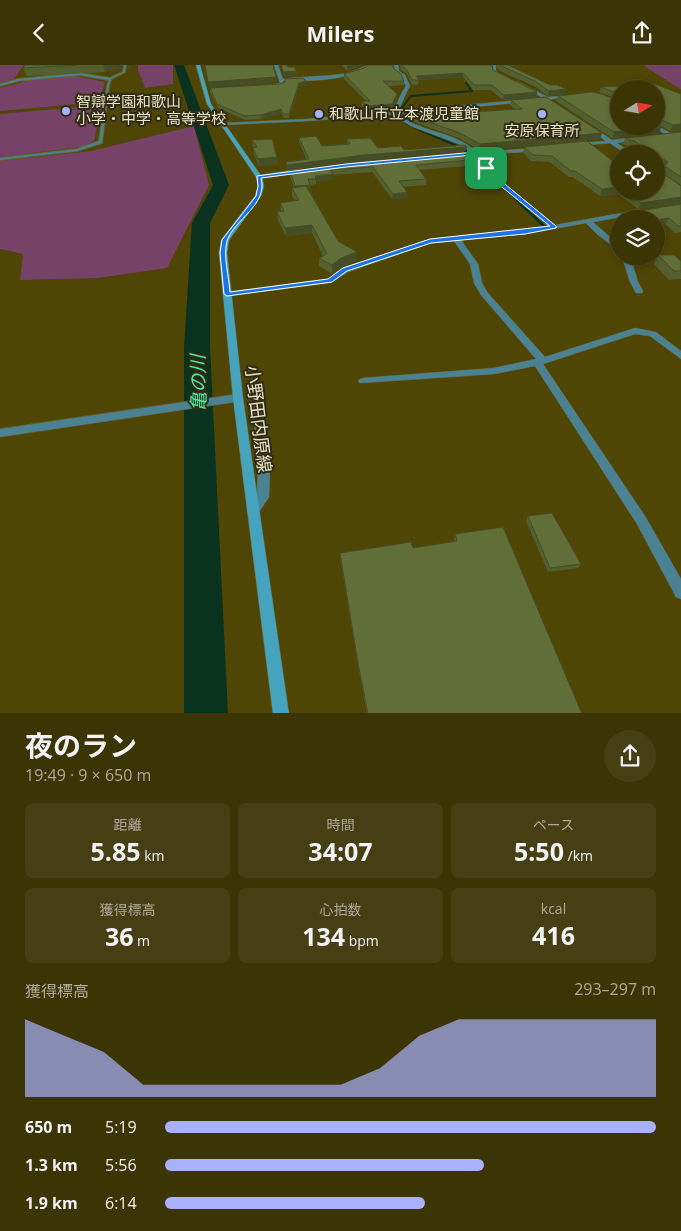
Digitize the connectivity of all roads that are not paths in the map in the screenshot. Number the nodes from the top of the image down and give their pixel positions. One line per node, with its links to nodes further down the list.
1 (125, 65): 7 (lane)
2 (198, 65): 15 (main road)
3 (276, 65): 8 (street)
4 (370, 65): 8 (street)
5 (396, 65): 14 (street)
6 (494, 65): 12 (street)
7 (110, 79): 9 (lane); 26 (lane)
8 (280, 80): 10 (street)
9 (0, 85)
10 (261, 86)
11 (574, 95): 12 (street)
12 (548, 99): 13 (street); 14 (street)
13 (556, 104)
14 (395, 112): 15 (street); 24 (street)
15 (222, 124): 28 (main road)
16 (588, 126): 20 (street)
17 (665, 131): 18 (street)
18 (661, 136)
19 (643, 138): 20 (street)
20 (612, 142): 21 (street); 22 (street)
21 (573, 145)
22 (616, 145)
23 (544, 148): 24 (street)
24 (475, 154): 25 (street); 31 (street)
25 (466, 155)
26 (0, 159)
27 (310, 170): 28 (street)
28 (259, 177): 36 (main road, 小野田内原線)
29 (610, 217): 30 (street)
30 (588, 221): 31 (street); 33 (street)
31 (554, 227): 32 (street)
32 (456, 238): 36 (street); 38 (street)
33 (610, 242)
34 (629, 265): 35 (street)
35 (639, 291)
36 (227, 294): 41 (main road, 小野田内原線)
37 (681, 356): 38 (street)
38 (540, 361): 39 (street); 44 (street)
39 (363, 381)
40 (257, 397): 43 (street)
41 (238, 398): 42 (street); 43 (main road, 小野田内原線)
42 (0, 433)
43 (254, 511): 45 (main road, 小野田内原線)
44 (681, 592)
45 (281, 713)

